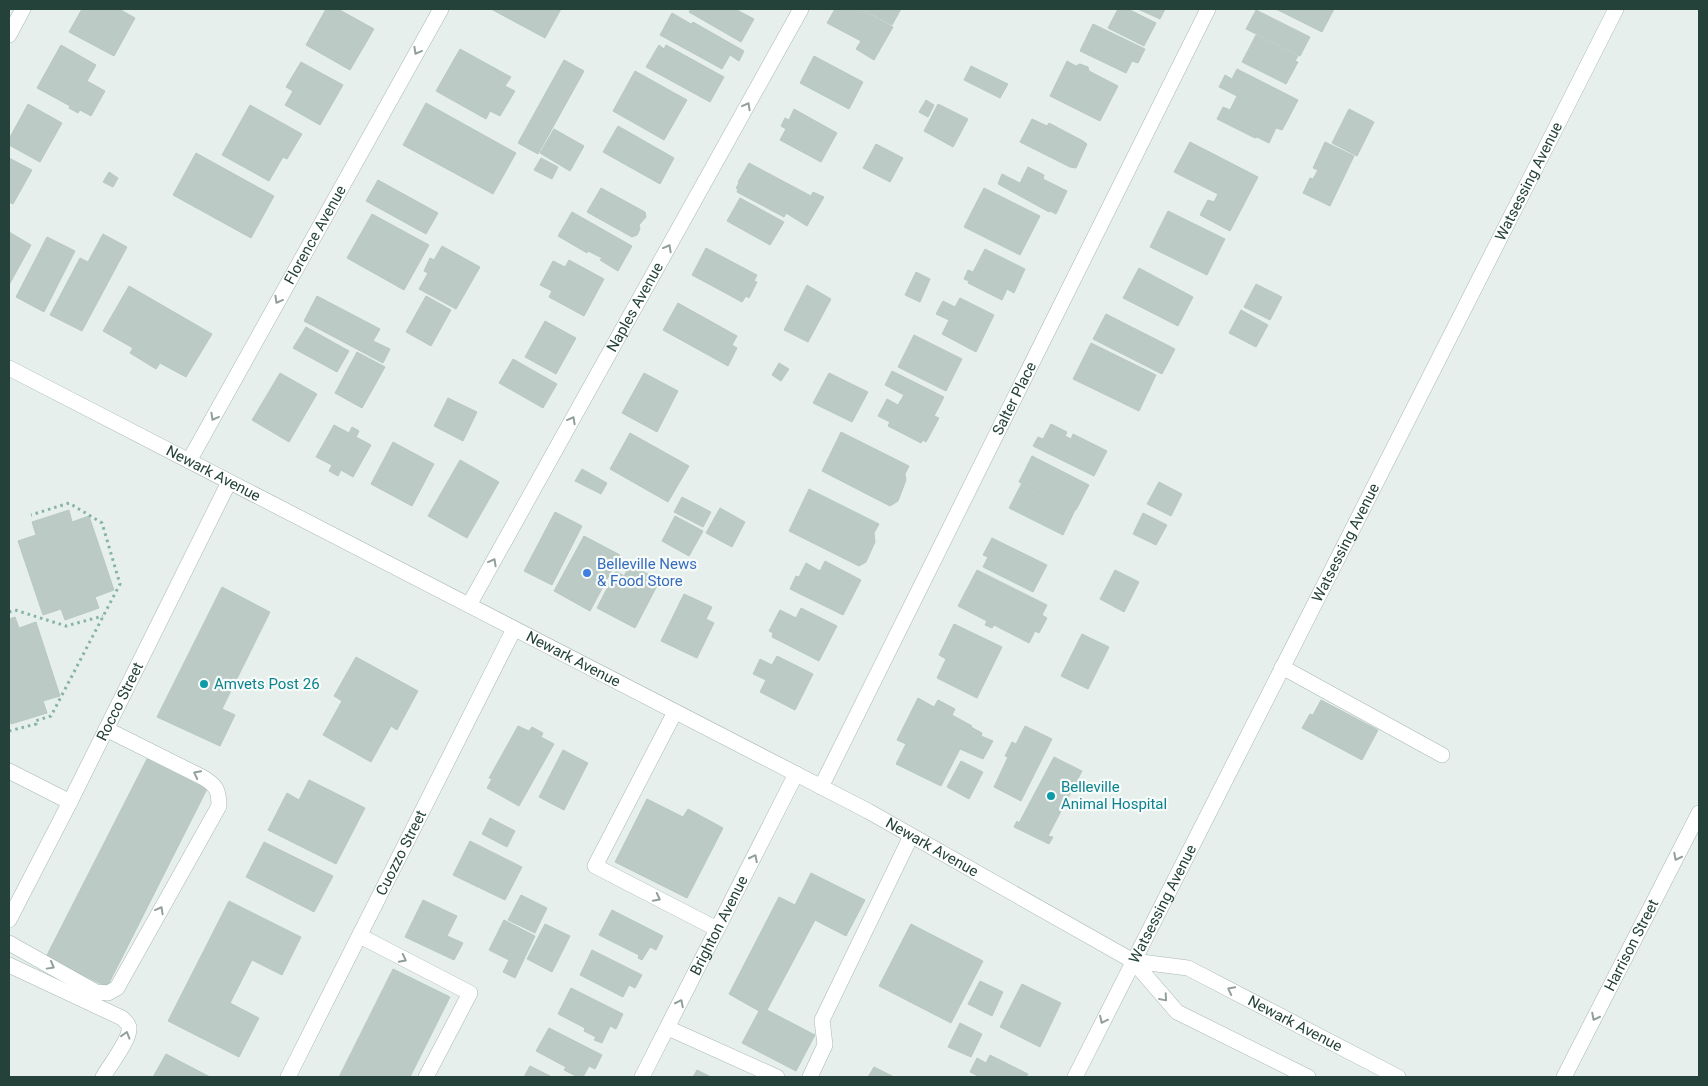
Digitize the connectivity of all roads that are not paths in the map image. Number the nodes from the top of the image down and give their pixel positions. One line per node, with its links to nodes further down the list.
1 (23, 9): 6 (street)
2 (440, 9): 8 (street, Florence Avenue, one-way to 8)
3 (801, 9): 10 (street, Naples Avenue, one-way to 3)
4 (1208, 9): 18 (street, Salter Place)
5 (1616, 9): 12 (street, Watsessing Avenue)
6 (9, 35)
7 (9, 368): 8 (street, Newark Avenue)
8 (189, 461): 9 (street, Newark Avenue)
9 (229, 482): 10 (street, Newark Avenue); 14 (street, Rocco Street)
10 (469, 605): 11 (street, Newark Avenue)
11 (514, 629): 13 (street, Newark Avenue); 24 (street, Cuozzo Street)
12 (1282, 667): 15 (street); 26 (street, Watsessing Avenue)
13 (675, 712): 17 (street, Newark Avenue); 23 (street, one-way to 23)
14 (106, 729): 19 (street, Rocco Street); 25 (street, one-way to 14)
15 (1442, 755)
16 (9, 771): 19 (street)
17 (796, 774): 18 (street, Newark Avenue); 23 (street, Brighton Avenue, one-way to 17)
18 (821, 787): 21 (street, Newark Avenue)
19 (70, 802): 22 (street, Rocco Street)
20 (1699, 813): 38 (street, Harrison Street, one-way to 38)
21 (911, 836): 26 (street, Newark Avenue); 34 (street)
22 (9, 920)
23 (717, 929): 28 (street, Brighton Avenue, one-way to 23)
24 (360, 936): 29 (street, Cuozzo Street); 31 (street, one-way to 31)
25 (9, 943)
26 (1132, 961): 35 (street, Watsessing Avenue, one-way to 35); 36 (street, Newark Avenue, one-way to 36); 37 (street, Newark Avenue, one-way to 26)
27 (9, 965): 30 (street, one-way to 27)
28 (668, 1028): 32 (street, Brighton Avenue); 33 (street)
29 (293, 1076)
30 (103, 1077)
31 (426, 1077)
32 (642, 1077)
33 (777, 1077)
34 (810, 1077)
35 (1075, 1077)
36 (1308, 1077)
37 (1398, 1077)
38 (1564, 1077)

